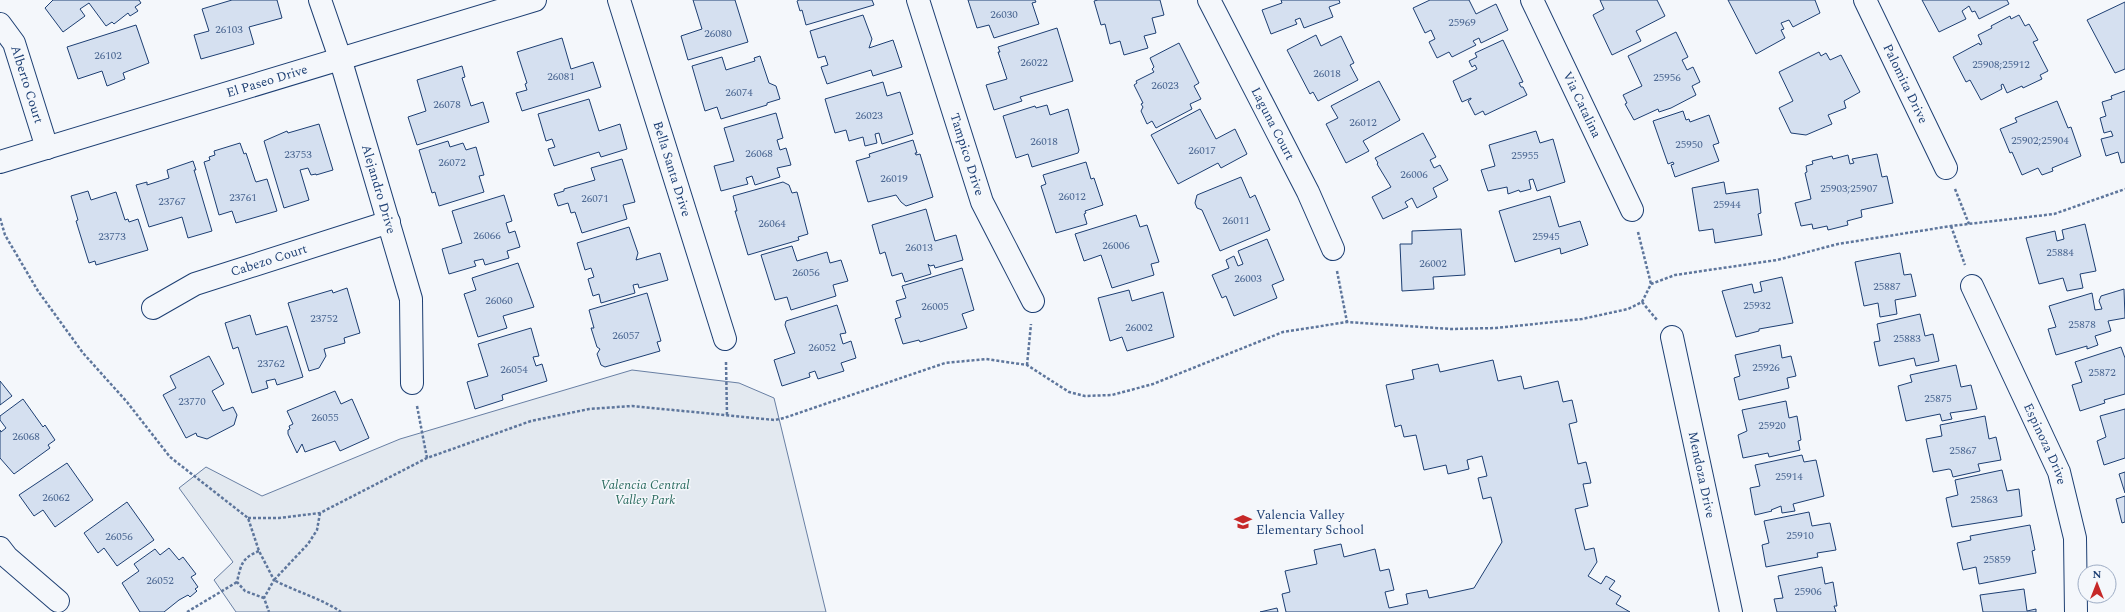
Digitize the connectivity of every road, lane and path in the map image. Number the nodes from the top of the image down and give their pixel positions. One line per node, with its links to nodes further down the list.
1 (320, 0): 9 (street, Alejandro Drive)
2 (535, 0): 9 (street, El Paseo Drive)
3 (619, 0): 26 (street, Bella Santa Drive)
4 (918, 0): 22 (street, Tampico Drive)
5 (1209, 0): 19 (street, Laguna Court)
6 (1532, 0): 14 (street, Via Catalina)
7 (1865, 0): 12 (street, Palomita Drive)
8 (0, 24): 10 (street, Alberto Court)
9 (340, 58): 10 (street, El Paseo Drive); 16 (street, Alejandro Drive)
10 (47, 148): 11 (street, El Paseo Drive)
11 (0, 162)
12 (1946, 168): 17 (path)
13 (2125, 189): 17 (path)
14 (1632, 210): 20 (path)
15 (0, 218): 32 (path)
16 (389, 222): 23 (street, Cabezo Court); 28 (street, Alejandro Drive)
17 (1969, 224): 18 (path)
18 (1951, 226): 20 (path); 21 (path)
19 (1333, 249): 24 (path)
20 (1651, 284): 24 (path)
21 (1972, 286): 43 (street, Espinoza Drive)
22 (1034, 301): 27 (path)
23 (153, 308)
24 (1347, 322): 27 (path)
25 (1672, 338): 42 (street, Mendoza Drive)
26 (725, 339): 29 (path)
27 (1027, 365): 29 (path)
28 (412, 383): 30 (path)
29 (727, 415): 30 (path)
30 (427, 458): 31 (path)
31 (320, 513): 32 (path); 35 (path)
32 (248, 518): 34 (path)
33 (0, 548): 38 (street)
34 (259, 551): 35 (path); 36 (path)
35 (274, 580): 37 (path); 41 (path)
36 (237, 582): 37 (path); 39 (path)
37 (264, 598): 40 (path)
38 (58, 601)
39 (187, 612)
40 (269, 612)
41 (342, 612)
42 (1731, 612)
43 (2076, 612)

